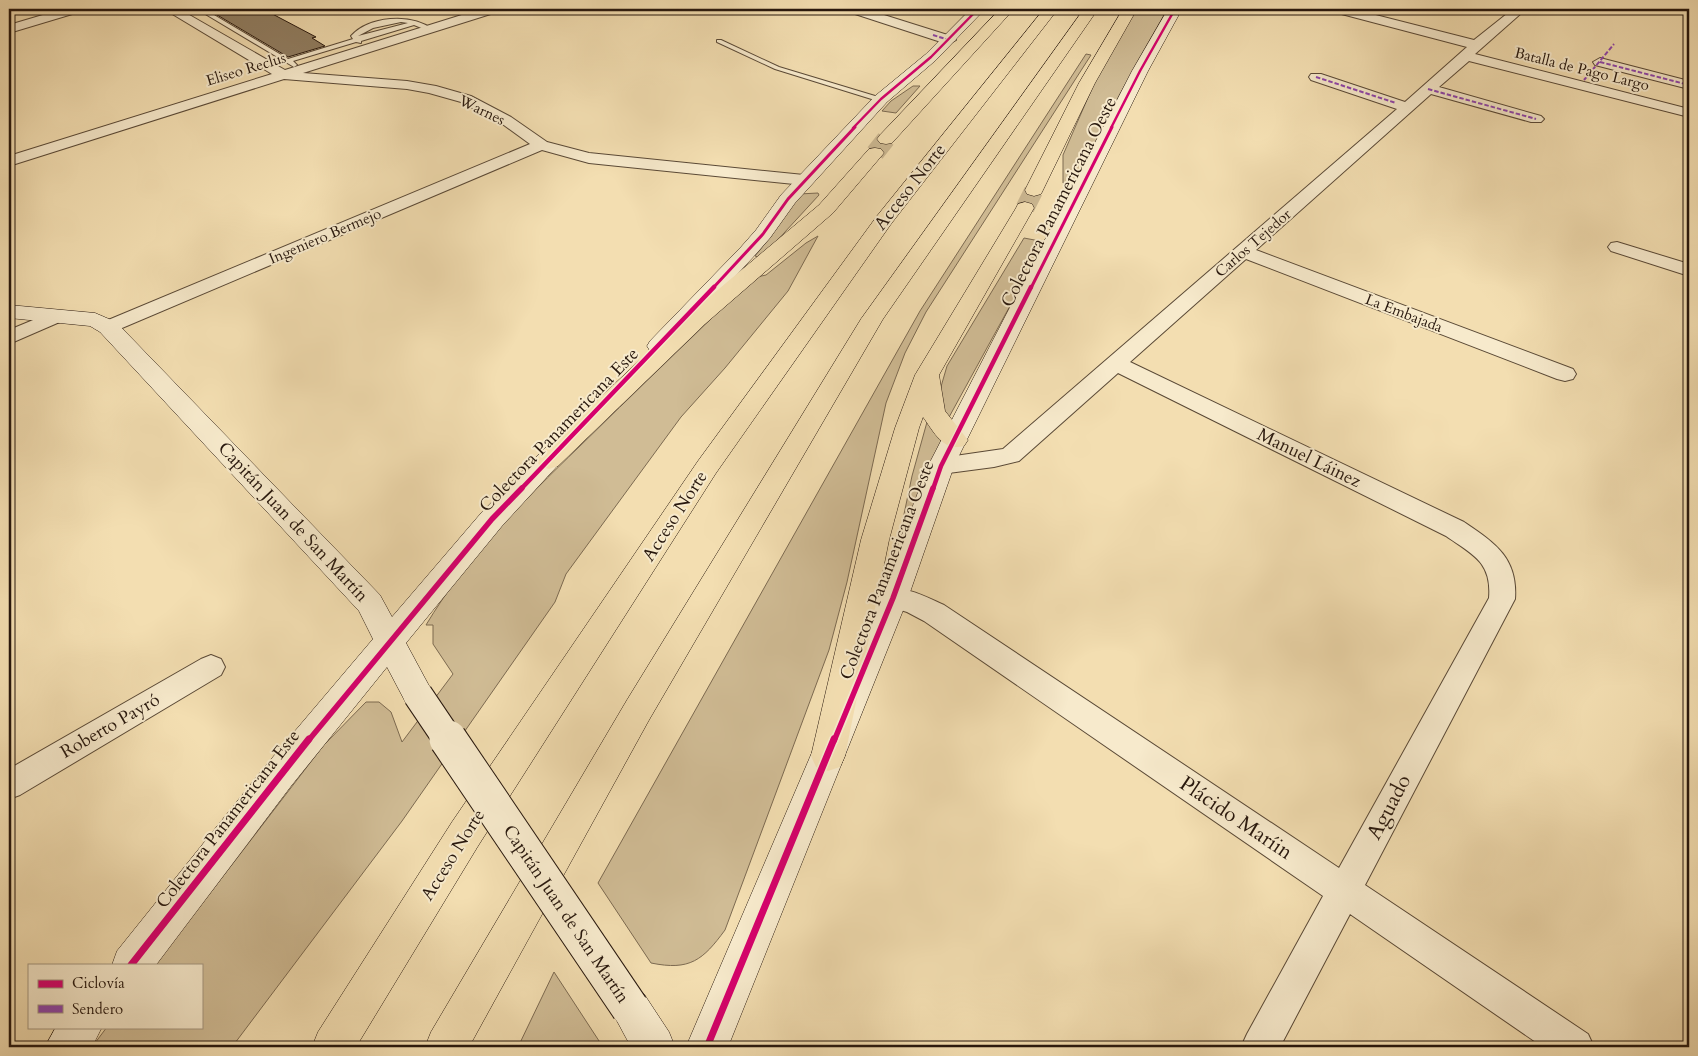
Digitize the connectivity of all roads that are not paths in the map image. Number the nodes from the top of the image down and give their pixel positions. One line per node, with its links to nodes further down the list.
1 (75, 9): 14 (street)
2 (170, 9): 23 (street, Warnes)
3 (200, 9): 23 (lane)
4 (494, 9): 15 (street, Eliseo Reclus)
5 (853, 9): 16 (street)
6 (978, 9): 16 (street, Colectora Panamericana Este)
7 (1007, 9): 46 (highway)
8 (1051, 9): 59 (highway, Acceso Norte)
9 (1091, 9): 60 (highway)
10 (1130, 9): 44 (highway)
11 (1175, 9): 45 (street, Colectora Panamericana Oeste)
12 (1338, 9): 21 (street, Batalla de Pago Largo)
13 (1520, 9): 21 (street, Carlos Tejedor)
14 (9, 29)
15 (429, 29): 17 (lane); 20 (street, Eliseo Reclus)
16 (941, 38): 28 (street, Colectora Panamericana Este)
17 (356, 41): 20 (lane); 23 (lane)
18 (719, 41): 28 (lane)
19 (1614, 44): 22 (street)
20 (370, 48): 23 (street, Eliseo Reclus)
21 (1471, 50): 25 (street, Batalla de Pago Largo); 27 (street, Carlos Tejedor)
22 (1600, 62): 25 (street); 26 (street)
23 (286, 68): 32 (street, Warnes); 33 (street, Eliseo Reclus)
24 (1316, 77): 29 (street)
25 (1581, 85): 30 (street, Batalla de Pago Largo)
26 (1689, 85)
27 (1428, 89): 29 (street, Carlos Tejedor); 31 (street)
28 (881, 99): 34 (street, Colectora Panamericana Este)
29 (1407, 107): 36 (street, Carlos Tejedor)
30 (1689, 113)
31 (1536, 119)
32 (541, 144): 34 (street, Warnes); 40 (street, Ingeniero Bermejo)
33 (9, 161)
34 (804, 180): 46 (street, Colectora Panamericana Este)
35 (1617, 247): 37 (street)
36 (1243, 251): 42 (street, Carlos Tejedor); 43 (street, La Embajada)
37 (1689, 270)
38 (9, 312): 39 (street, Capitán Juan de San Martín)
39 (55, 317): 40 (street, Capitán Juan de San Martín); 41 (street)
40 (108, 327): 51 (street, Capitán Juan de San Martín)
41 (9, 338)
42 (1115, 363): 47 (street, Carlos Tejedor); 49 (street, Manuel Láinez)
43 (1565, 374)
44 (928, 375): 45 (highway); 53 (highway)
45 (955, 440): 47 (street); 48 (street, Colectora Panamericana Oeste)
46 (549, 460): 51 (street, Colectora Panamericana Este)
47 (978, 460): 48 (street, Carlos Tejedor)
48 (941, 466): 50 (street, Colectora Panamericana Oeste)
49 (1496, 564): 55 (street, Aguado)
50 (893, 598): 53 (street, Colectora Panamericana Oeste); 55 (street, Plácido Maríin)
51 (390, 641): 56 (street, Colectora Panamericana Este); 61 (street, Capitán Juan de San Martín, bridge)
52 (211, 667): 54 (street, Roberto Payró)
53 (828, 756): 62 (street, Colectora Panamericana Oeste)
54 (9, 785)
55 (1344, 891): 63 (street, Aguado); 64 (street, Plácido Maríin)
56 (132, 964)
57 (81, 1028): 58 (street)
58 (66, 1047)
59 (333, 1047)
60 (446, 1047)
61 (654, 1047)
62 (708, 1047)
63 (1260, 1047)
64 (1576, 1047)

